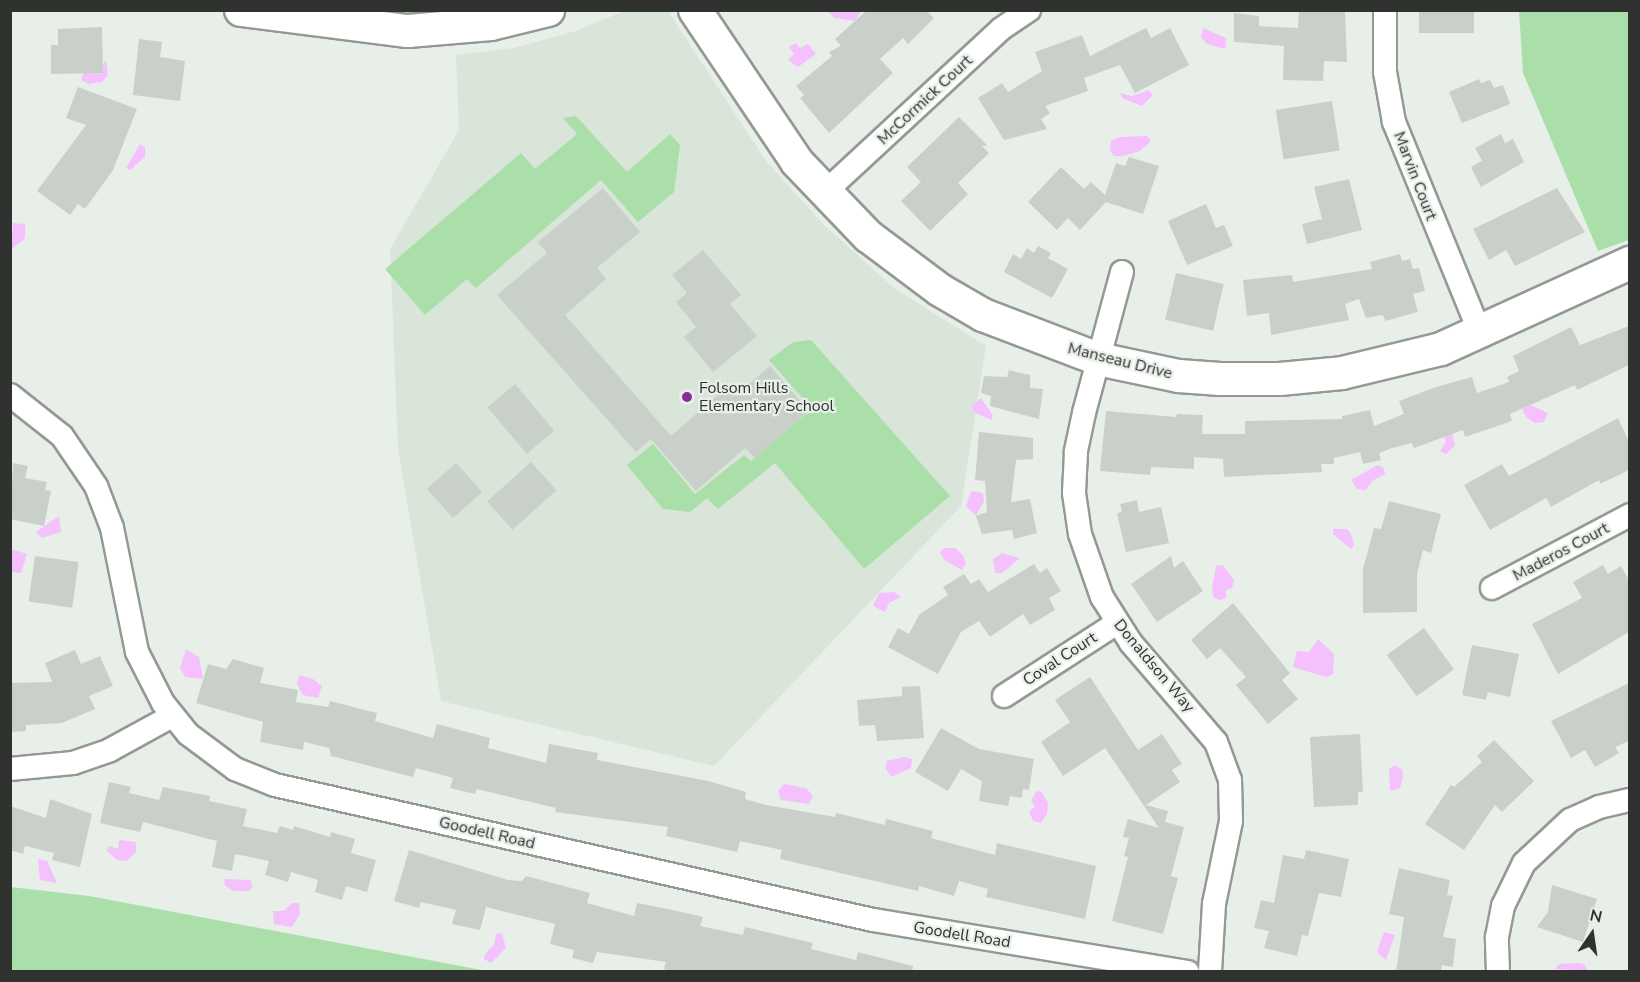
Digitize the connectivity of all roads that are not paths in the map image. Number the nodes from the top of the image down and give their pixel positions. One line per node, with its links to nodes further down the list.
1 (548, 10): 5 (street)
2 (695, 10): 6 (street, Manseau Drive)
3 (1029, 10): 6 (street, McCormick Court)
4 (1385, 10): 9 (street, Marvin Court)
5 (260, 12)
6 (824, 193): 10 (street, Manseau Drive)
7 (1629, 263): 9 (street, Manseau Drive)
8 (1122, 272): 10 (street, Donaldson Way)
9 (1480, 333): 10 (street, Manseau Drive)
10 (1098, 359): 14 (street, Donaldson Way)
11 (10, 395): 16 (street, Goodell Road)
12 (1629, 515): 13 (street, Maderos Court)
13 (1492, 588)
14 (1117, 623): 15 (street, Coval Court); 20 (street, Donaldson Way)
15 (1004, 696)
16 (172, 716): 17 (street); 19 (street, Goodell Road)
17 (10, 769)
18 (1629, 800): 21 (street)
19 (1188, 972)
20 (1210, 972)
21 (1498, 972)

